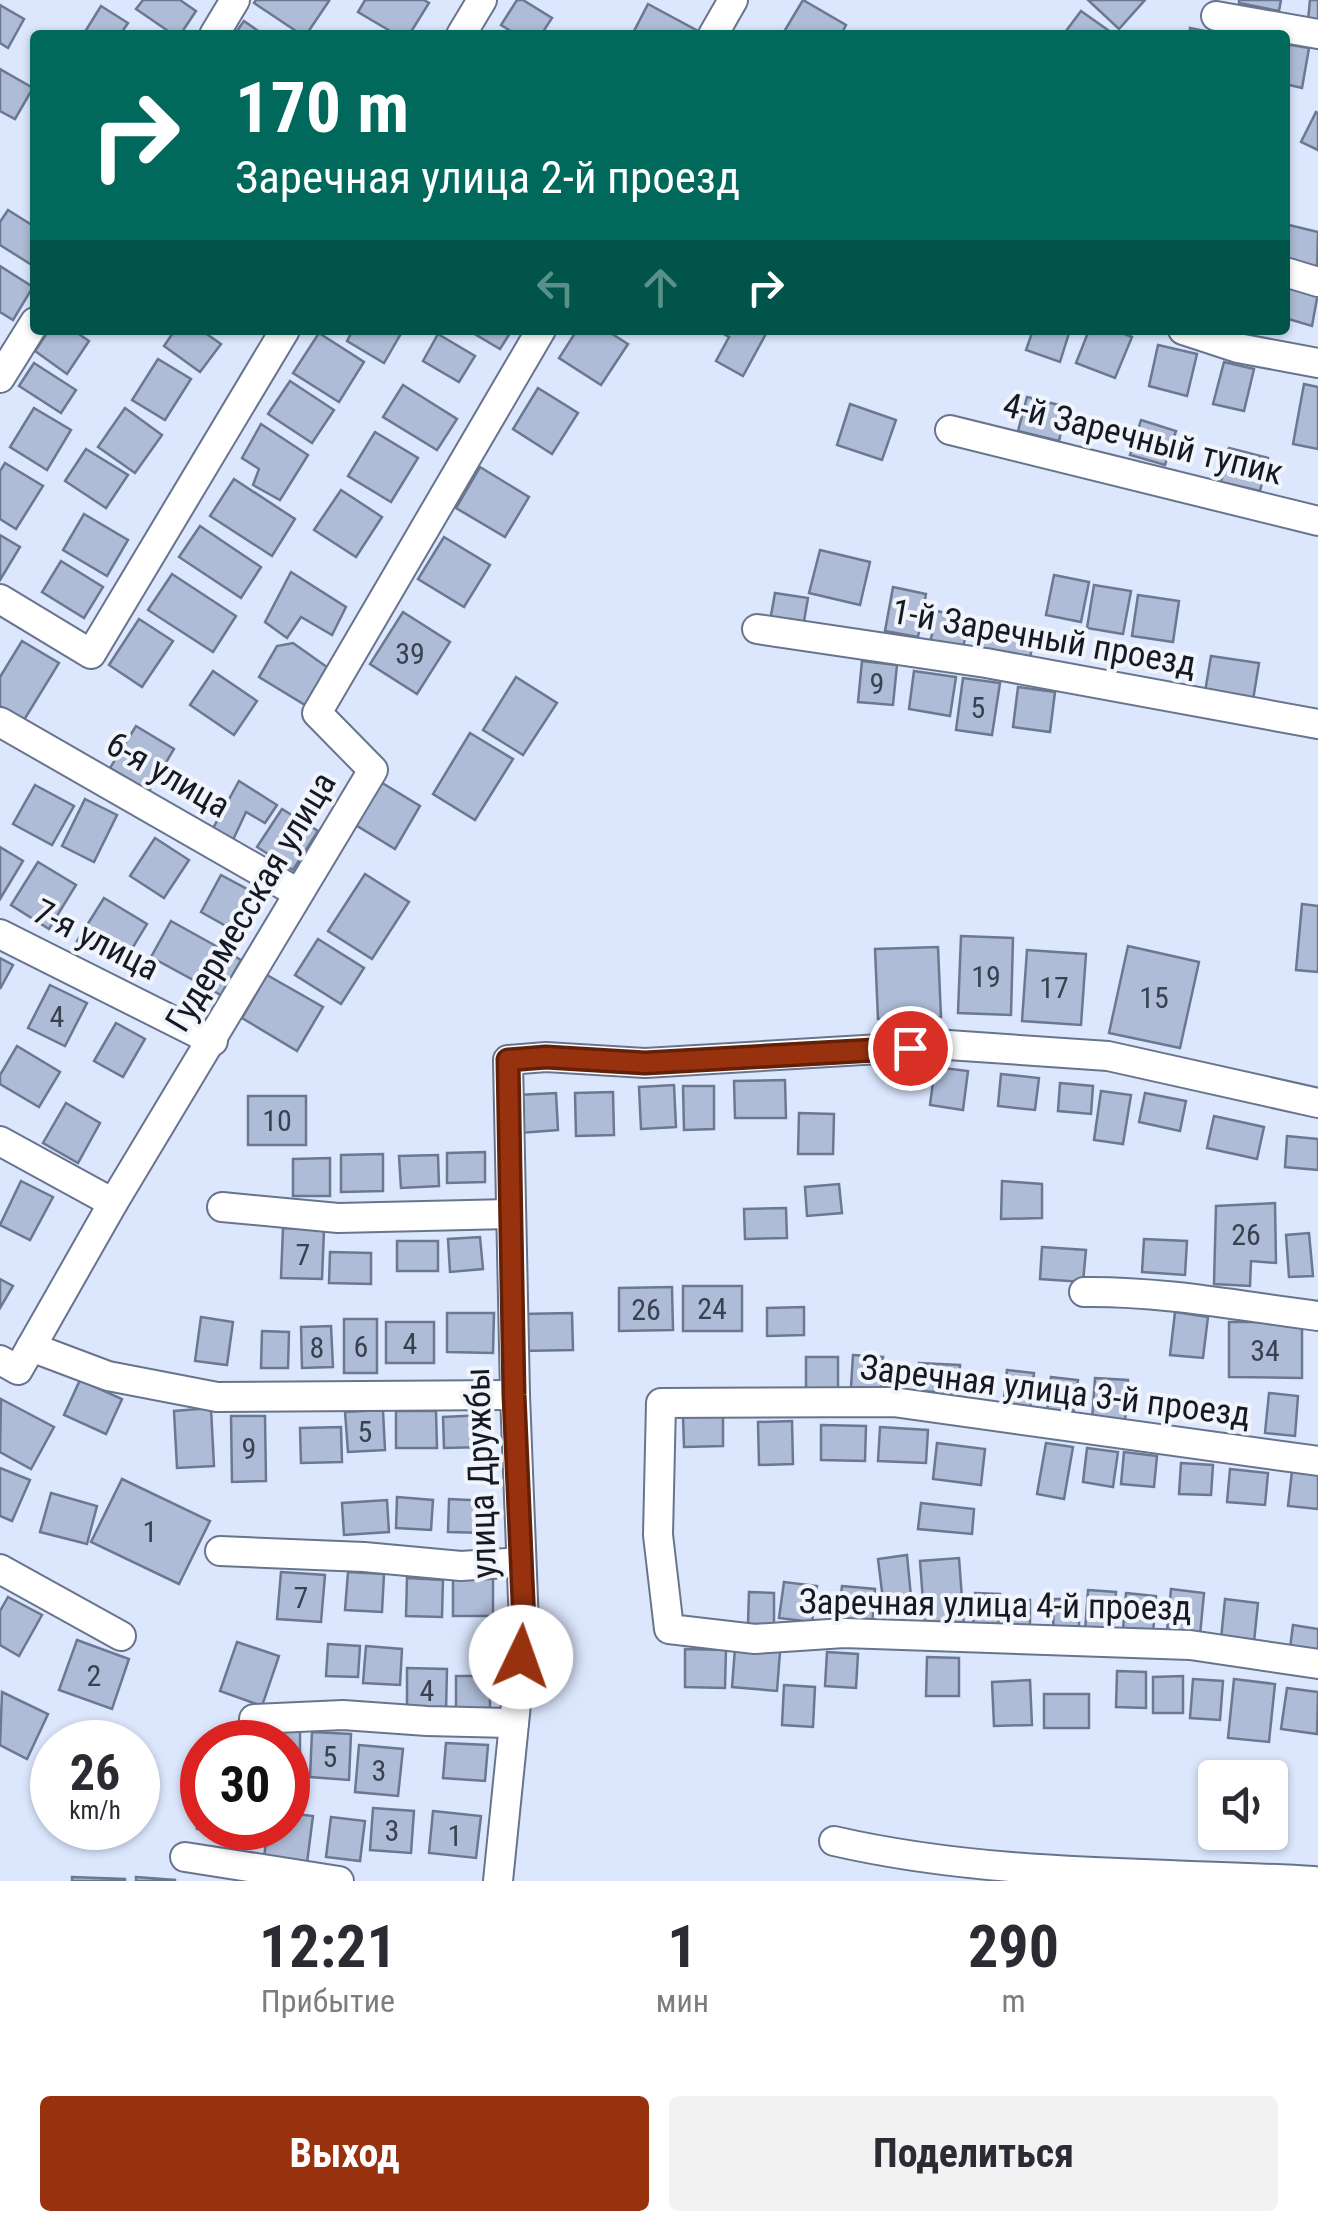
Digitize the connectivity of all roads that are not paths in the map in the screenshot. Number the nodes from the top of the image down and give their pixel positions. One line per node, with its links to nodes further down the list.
1 (236, 0): 5 (street)
2 (482, 0): 6 (street)
3 (734, 0): 7 (street)
4 (1216, 16): 8 (street)
5 (217, 30)
6 (465, 30)
7 (716, 30)
8 (1318, 34)
9 (1290, 274): 10 (street)
10 (1318, 282)
11 (30, 330): 16 (street)
12 (282, 335): 19 (street)
13 (538, 335): 23 (street, Гудермесская улица)
14 (1198, 335): 15 (street)
15 (1318, 363)
16 (0, 378)
17 (950, 430): 18 (street, 4-й Заречный тупик)
18 (1318, 521)
19 (0, 598)
20 (756, 629): 22 (street, 1-й Заречный проезд)
21 (0, 722): 23 (street, 6-я улица)
22 (1318, 724)
23 (298, 893): 25 (street, Гудермесская улица)
24 (0, 934): 25 (street, 7-я улица)
25 (213, 1040): 28 (street, Гудермесская улица)
26 (1318, 1103): 30 (street, улица Дружбы)
27 (0, 1141): 28 (street)
28 (113, 1203): 33 (street, Гудермесская улица)
29 (222, 1206): 30 (street)
30 (511, 1214): 34 (street, улица Дружбы)
31 (1084, 1292): 32 (street)
32 (1318, 1316)
33 (17, 1359): 34 (street)
34 (514, 1395): 37 (street, улица Дружбы)
35 (1318, 1461): 39 (street, Заречная улица 3-й проезд)
36 (220, 1550): 37 (street)
37 (522, 1562): 43 (street, улица Дружбы)
38 (0, 1569): 40 (street)
39 (669, 1629): 41 (street, Заречная улица 4-й проезд)
40 (121, 1636)
41 (1318, 1664)
42 (254, 1719): 43 (street)
43 (514, 1722): 47 (street, улица Дружбы)
44 (834, 1841): 48 (street)
45 (185, 1857): 46 (street)
46 (339, 1881)
47 (498, 1881)
48 (1314, 1881)

